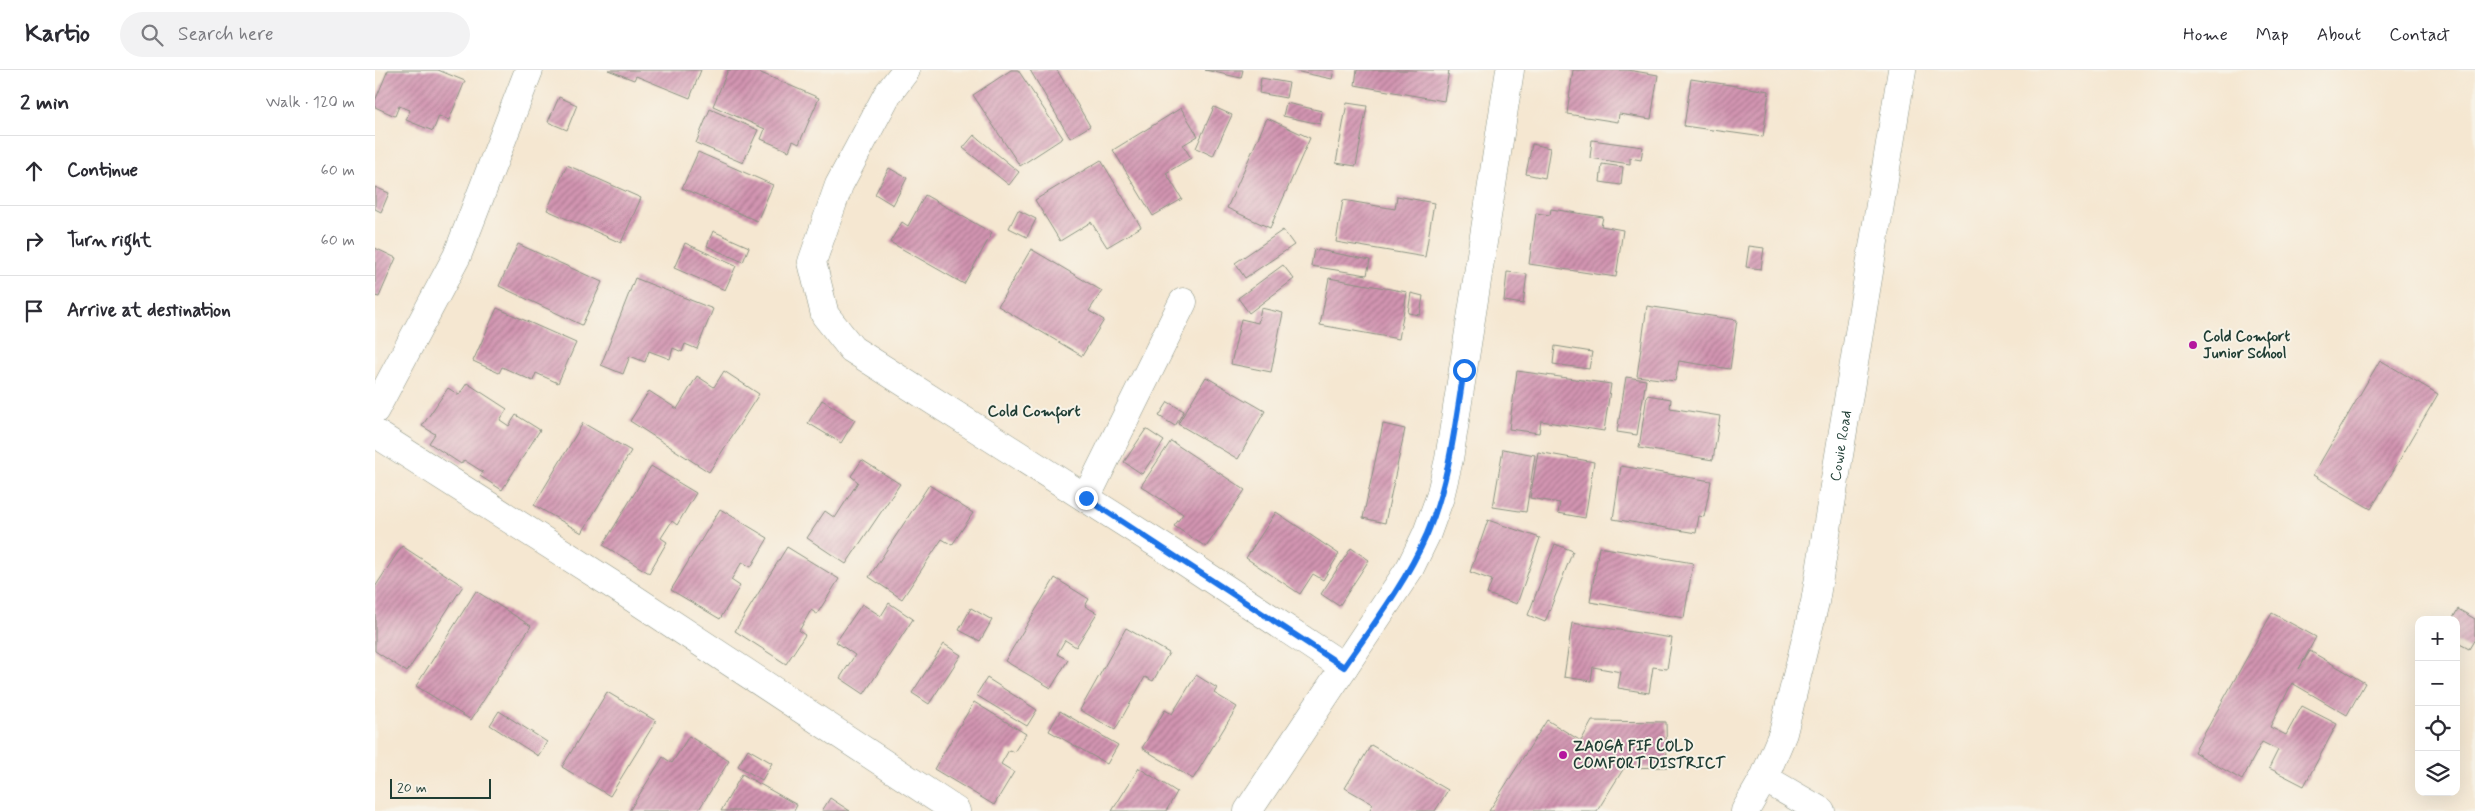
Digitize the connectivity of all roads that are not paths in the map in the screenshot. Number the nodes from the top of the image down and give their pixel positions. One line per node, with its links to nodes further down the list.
1 (529, 70): 6 (street)
2 (905, 70): 8 (street)
3 (1511, 70): 9 (street)
4 (1902, 70): 10 (street, Cowie Road)
5 (1183, 302): 8 (street)
6 (375, 410)
7 (375, 433): 11 (street)
8 (1086, 498): 9 (street)
9 (1344, 667): 12 (street)
10 (1763, 778): 13 (street, Cowie Road); 14 (street)
11 (956, 811)
12 (1248, 811)
13 (1745, 811)
14 (1821, 811)

